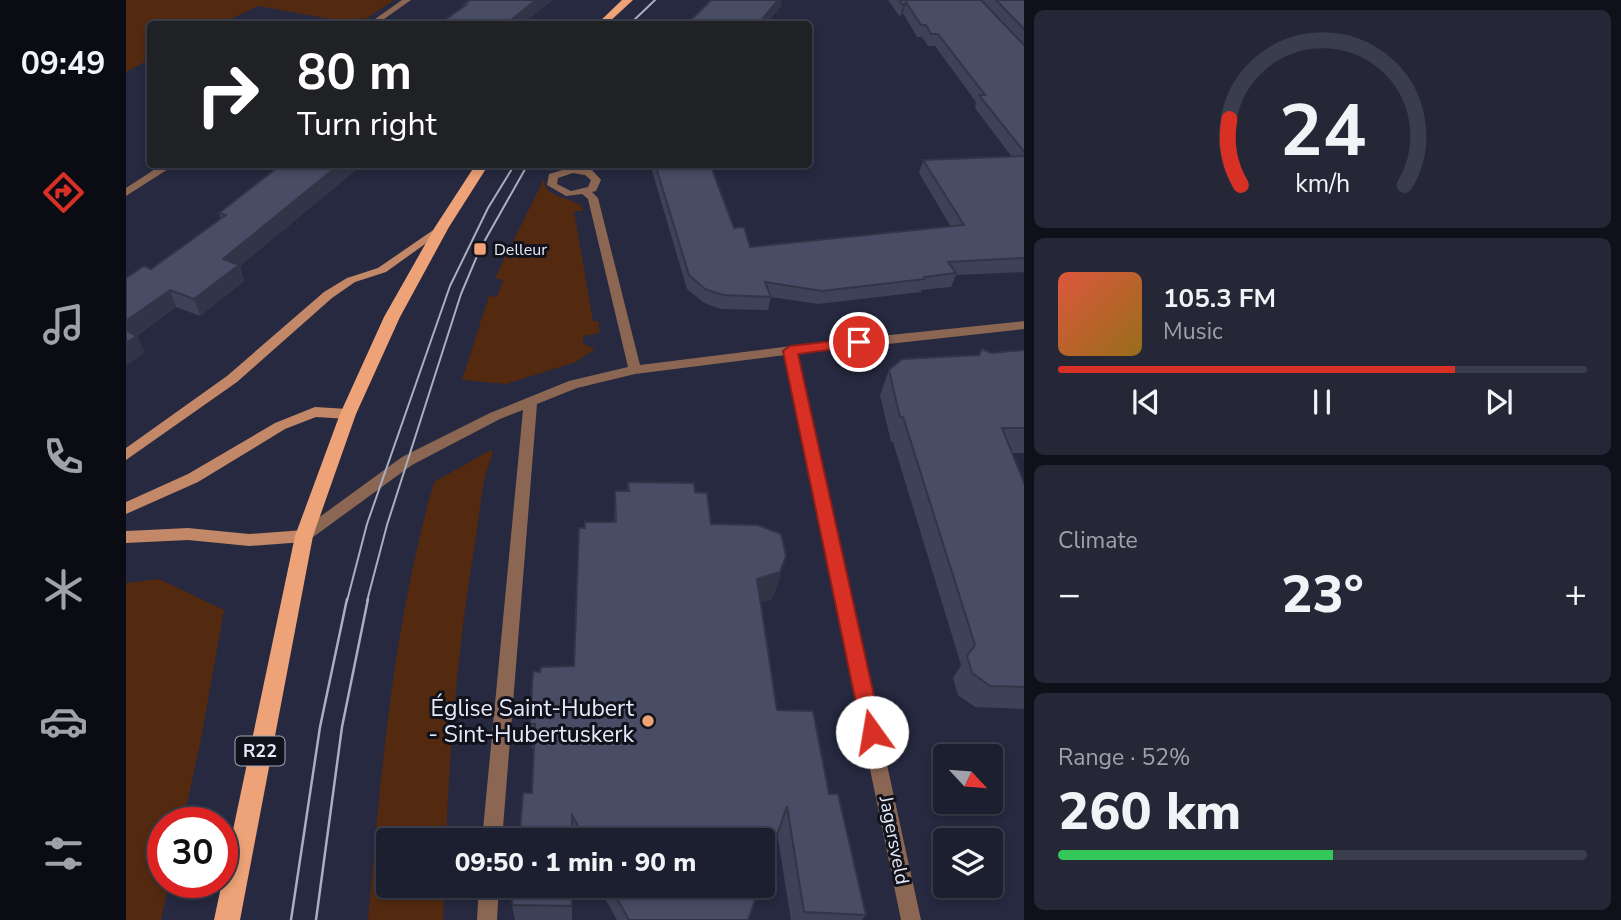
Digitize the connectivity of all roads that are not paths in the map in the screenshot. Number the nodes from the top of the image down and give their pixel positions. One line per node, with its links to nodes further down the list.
1 (407, 0): 3 (street)
2 (628, 0): 4 (main road)
3 (376, 21)
4 (606, 21)
5 (165, 168): 10 (street)
6 (480, 168): 11 (main road, R22)
7 (578, 168): 9 (street)
8 (583, 168): 9 (street)
9 (586, 192): 14 (street)
10 (126, 193)
11 (442, 228): 16 (main road, R22); 17 (main road)
12 (1024, 326): 13 (street)
13 (790, 351): 14 (street); 25 (street, Jagersveld)
14 (635, 370): 15 (street)
15 (531, 400): 19 (street); 21 (street)
16 (348, 414): 18 (main road); 19 (main road, R22)
17 (126, 455)
18 (126, 508)
19 (304, 536): 20 (main road); 23 (main road, R22)
20 (126, 537)
21 (493, 828)
22 (488, 898): 24 (street)
23 (227, 920)
24 (487, 920)
25 (911, 920)

